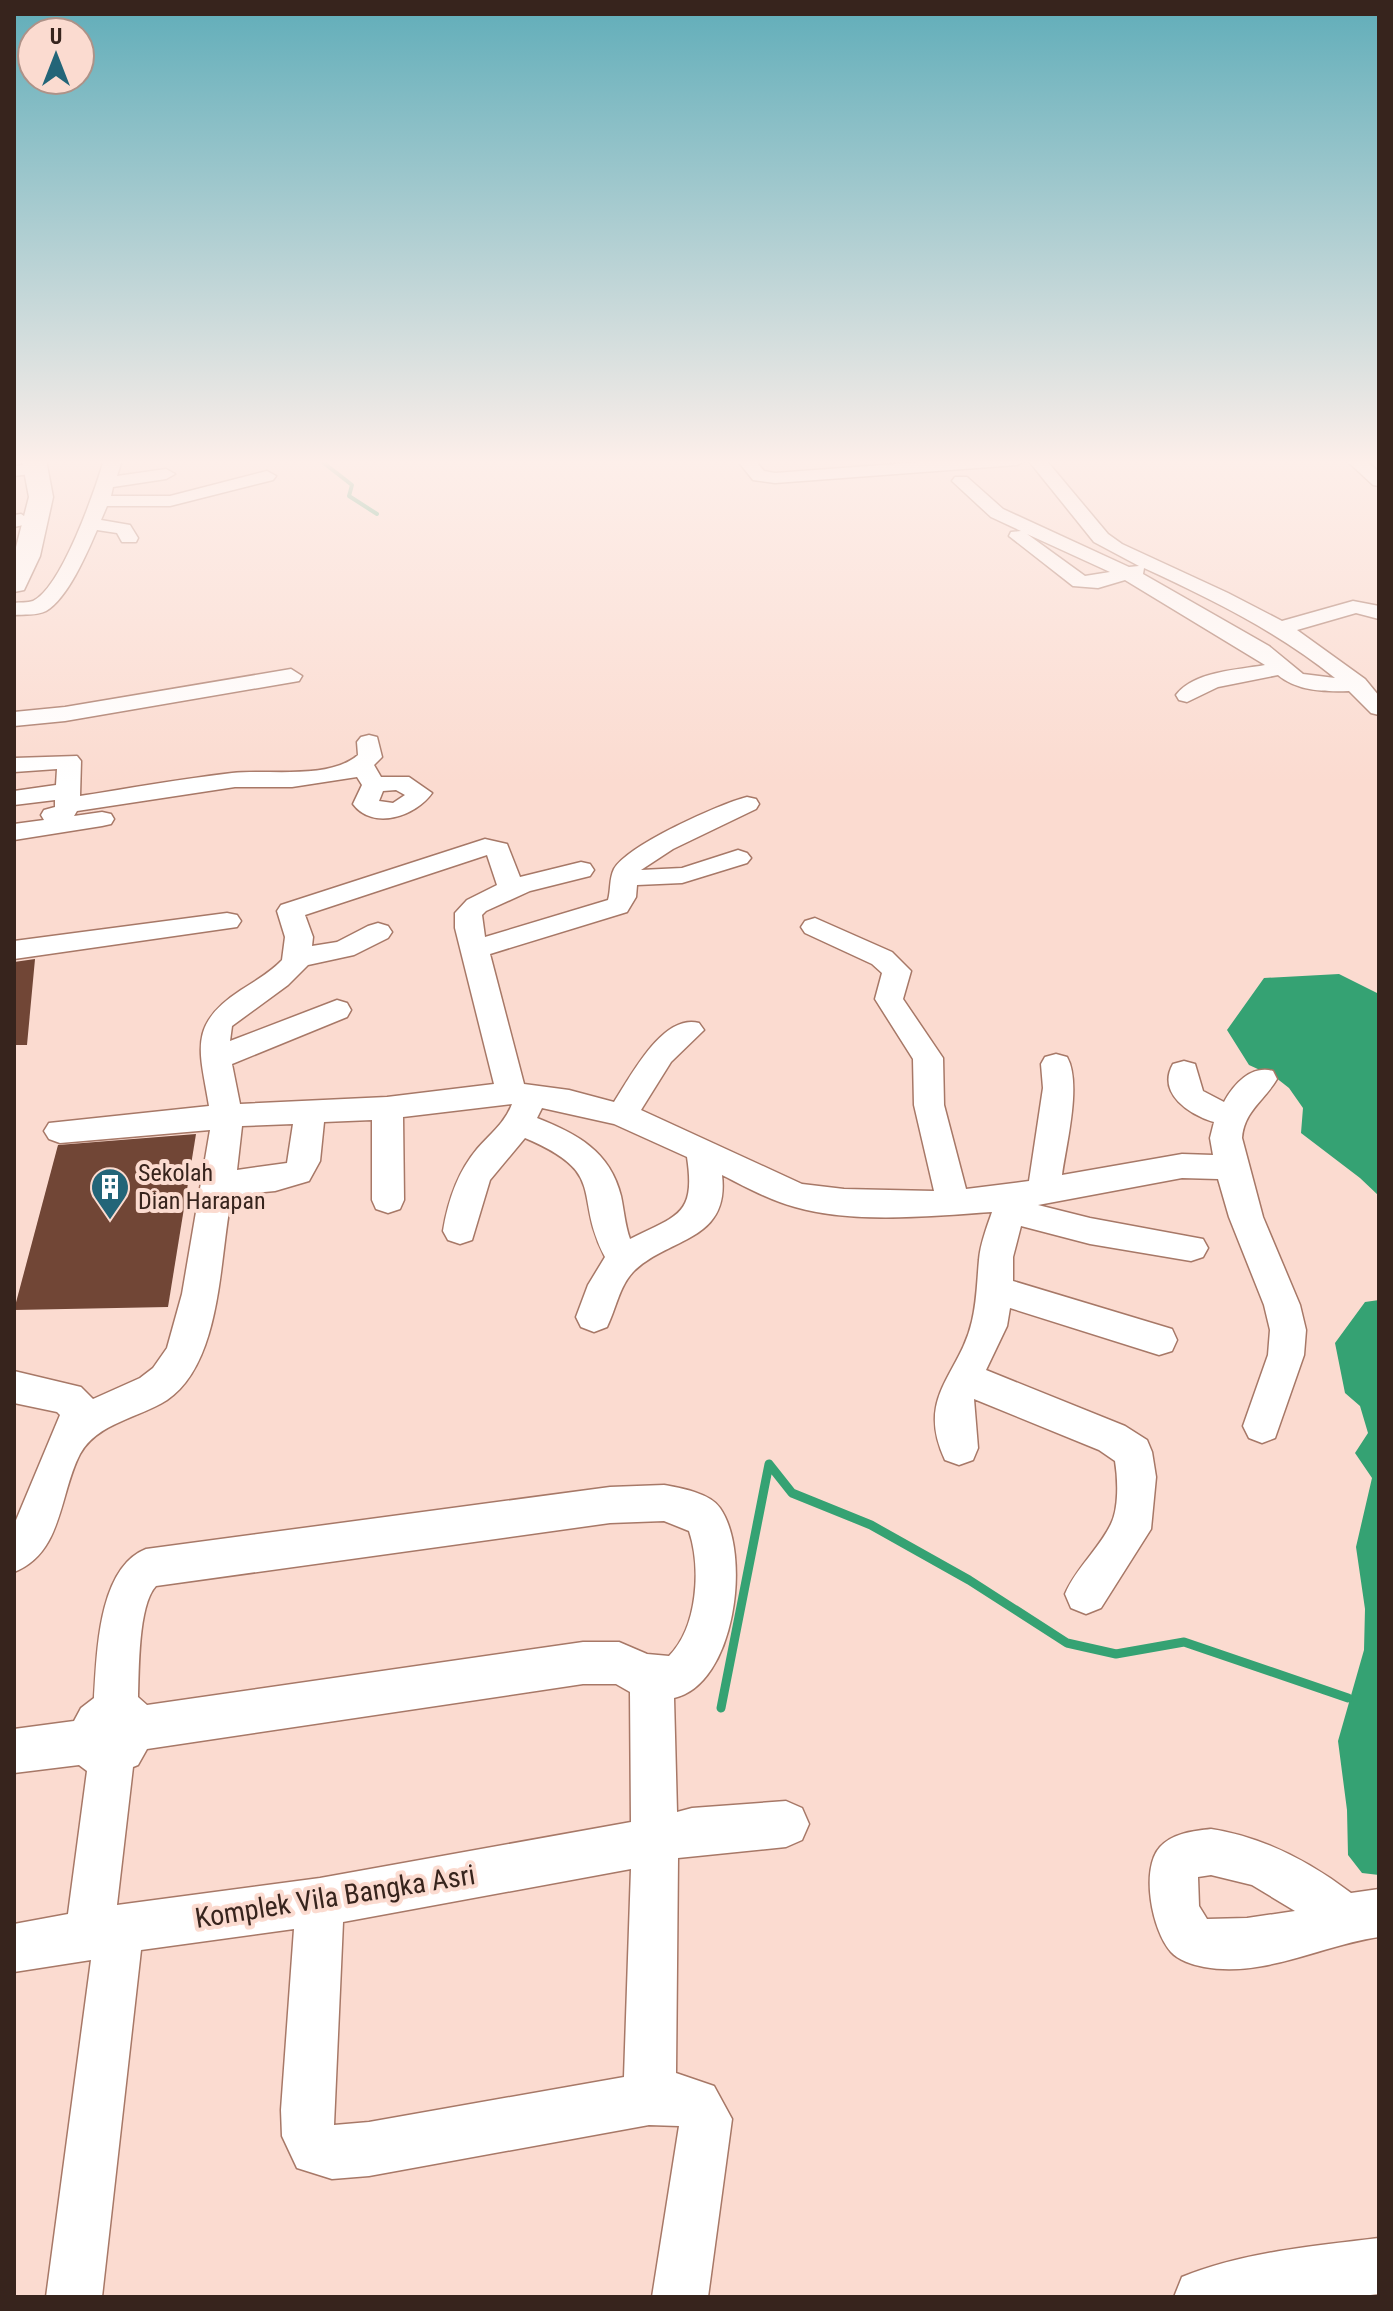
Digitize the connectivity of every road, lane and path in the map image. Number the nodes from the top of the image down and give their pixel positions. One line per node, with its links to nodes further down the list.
1 (68, 568): 7 (street)
2 (1061, 568): 6 (street)
3 (1116, 568): 6 (street)
4 (1147, 568): 6 (street)
5 (1158, 568): 9 (street)
6 (1127, 573): 10 (street)
7 (14, 609)
8 (1379, 613): 9 (street)
9 (1280, 628): 12 (street)
10 (1283, 668): 12 (street); 13 (street)
11 (291, 676): 15 (street)
12 (1357, 684): 14 (street)
13 (1187, 695)
14 (1379, 708)
15 (14, 719)
16 (368, 764): 19 (street)
17 (14, 765): 19 (street)
18 (14, 798): 19 (street)
19 (68, 798): 22 (street)
20 (215, 801): 23 (street)
21 (747, 804): 26 (street)
22 (14, 821)
23 (14, 832)
24 (738, 858): 26 (street)
25 (581, 870): 27 (street)
26 (625, 875): 31 (street)
27 (512, 891): 31 (street); 33 (street)
28 (227, 921): 32 (street)
29 (815, 927): 52 (street)
30 (378, 932): 33 (street)
31 (477, 949): 40 (street)
32 (14, 950)
33 (298, 958): 36 (street)
34 (337, 1010): 36 (street)
35 (689, 1030): 43 (street)
36 (217, 1058): 44 (street)
37 (1056, 1064): 50 (street)
38 (1184, 1072): 45 (street)
39 (1262, 1079): 45 (street)
40 (521, 1103): 41 (street); 43 (street); 54 (street); 56 (street)
41 (387, 1108): 42 (street); 51 (street)
42 (310, 1112): 44 (street); 49 (street)
43 (622, 1115): 47 (street)
44 (226, 1116): 46 (street); 49 (street)
45 (1233, 1116): 48 (street)
46 (60, 1131)
47 (702, 1153): 52 (street); 56 (street)
48 (1231, 1167): 50 (street); 62 (street)
49 (218, 1184): 63 (street)
50 (1044, 1190): 53 (street)
51 (388, 1200)
52 (953, 1203): 53 (street)
53 (1005, 1204): 55 (street); 57 (street)
54 (460, 1231)
55 (1191, 1248)
56 (625, 1259): 58 (street)
57 (996, 1290): 59 (street); 60 (street)
58 (594, 1317)
59 (1159, 1340)
60 (964, 1378): 64 (street); 66 (street)
61 (14, 1387): 63 (street)
62 (1262, 1426)
63 (78, 1429): 65 (street)
64 (959, 1448)
65 (14, 1553)
66 (1086, 1594)
67 (652, 1678): 68 (street); 68 (street); 71 (street)
68 (112, 1734): 69 (street); 73 (street)
69 (14, 1751)
70 (786, 1824): 71 (street, Komplek Vila Bangka Asri)
71 (655, 1841): 72 (street, Komplek Vila Bangka Asri); 75 (street)
72 (320, 1902): 73 (street, Komplek Vila Bangka Asri); 75 (street)
73 (104, 1932): 74 (street, Komplek Vila Bangka Asri); 77 (street)
74 (14, 1948)
75 (649, 2099): 78 (street)
76 (1379, 2266): 79 (street)
77 (74, 2297)
78 (680, 2297)
79 (1202, 2297)

